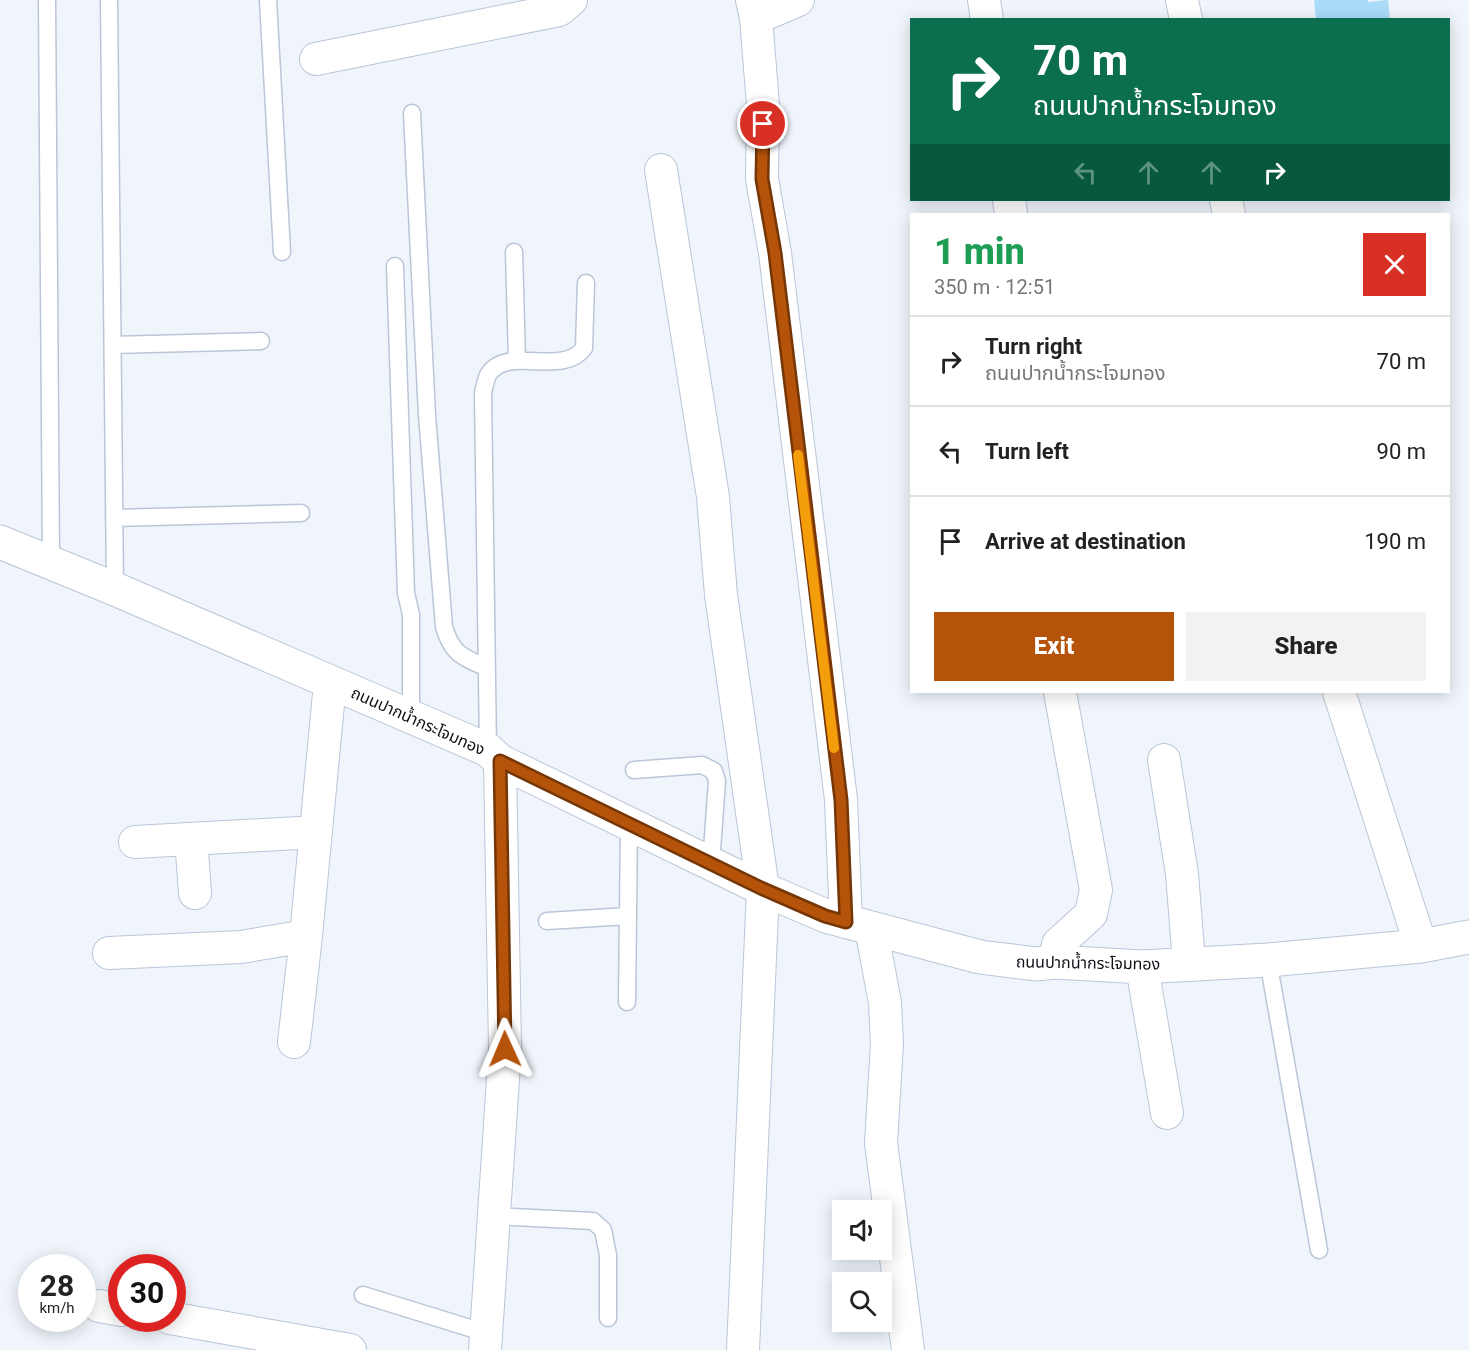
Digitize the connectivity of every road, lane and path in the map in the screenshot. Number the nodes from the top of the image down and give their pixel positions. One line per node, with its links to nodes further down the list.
1 (47, 0): 24 (lane)
2 (109, 0): 19 (lane)
3 (268, 0): 14 (lane)
4 (571, 0): 11 (street)
5 (798, 0): 8 (street)
6 (984, 0): 9 (street)
7 (1182, 0): 10 (street)
8 (754, 9): 43 (street)
9 (987, 18)
10 (1186, 18)
11 (316, 59)
12 (412, 113): 26 (lane)
13 (661, 170): 39 (street)
14 (282, 252)
15 (514, 252): 20 (lane)
16 (395, 266): 30 (lane)
17 (586, 283): 20 (lane)
18 (261, 341): 19 (lane)
19 (112, 345): 22 (lane)
20 (517, 361): 26 (lane)
21 (301, 513): 22 (lane)
22 (114, 518): 25 (lane)
23 (0, 542): 24 (street, ถนนปากน้ำกระโจมทอง)
24 (51, 563): 25 (street, ถนนปากน้ำกระโจมทอง)
25 (115, 589): 27 (street, ถนนปากน้ำกระโจมทอง)
26 (487, 668): 31 (lane)
27 (330, 683): 30 (street, ถนนปากน้ำกระโจมทอง); 35 (street)
28 (1060, 693): 49 (street)
29 (1340, 693): 46 (street)
30 (411, 718): 31 (street, ถนนปากน้ำกระโจมทอง)
31 (494, 756): 34 (street, ถนนปากน้ำกระโจมทอง); 55 (street)
32 (1164, 760): 50 (street)
33 (634, 770): 38 (lane)
34 (629, 824): 38 (street, ถนนปากน้ำกระโจมทอง); 41 (lane)
35 (316, 832): 36 (street); 44 (street)
36 (191, 839): 37 (street); 40 (street)
37 (135, 842)
38 (711, 864): 39 (street, ถนนปากน้ำกระโจมทอง)
39 (763, 889): 43 (street, ถนนปากน้ำกระโจมทอง); 63 (street)
40 (195, 893)
41 (628, 916): 42 (lane); 52 (lane)
42 (547, 921)
43 (858, 925): 49 (street, ถนนปากน้ำกระโจมทอง); 64 (street)
44 (306, 936): 47 (street); 53 (street)
45 (1468, 943): 46 (street, ถนนปากน้ำกระโจมทอง)
46 (1421, 946): 48 (street, ถนนปากน้ำกระโจมทอง)
47 (109, 953)
48 (1268, 960): 50 (street, ถนนปากน้ำกระโจมทอง); 56 (lane)
49 (1055, 962): 51 (street, ถนนปากน้ำกระโจมทอง)
50 (1189, 962): 51 (street, ถนนปากน้ำกระโจมทอง)
51 (1142, 967): 54 (street)
52 (627, 1002)
53 (294, 1042)
54 (1167, 1113)
55 (493, 1216): 58 (lane); 61 (street)
56 (1319, 1250)
57 (363, 1295): 61 (lane)
58 (608, 1318)
59 (186, 1322): 60 (street)
60 (260, 1342): 62 (street)
61 (485, 1342)
62 (350, 1350)
63 (743, 1350)
64 (908, 1350)

